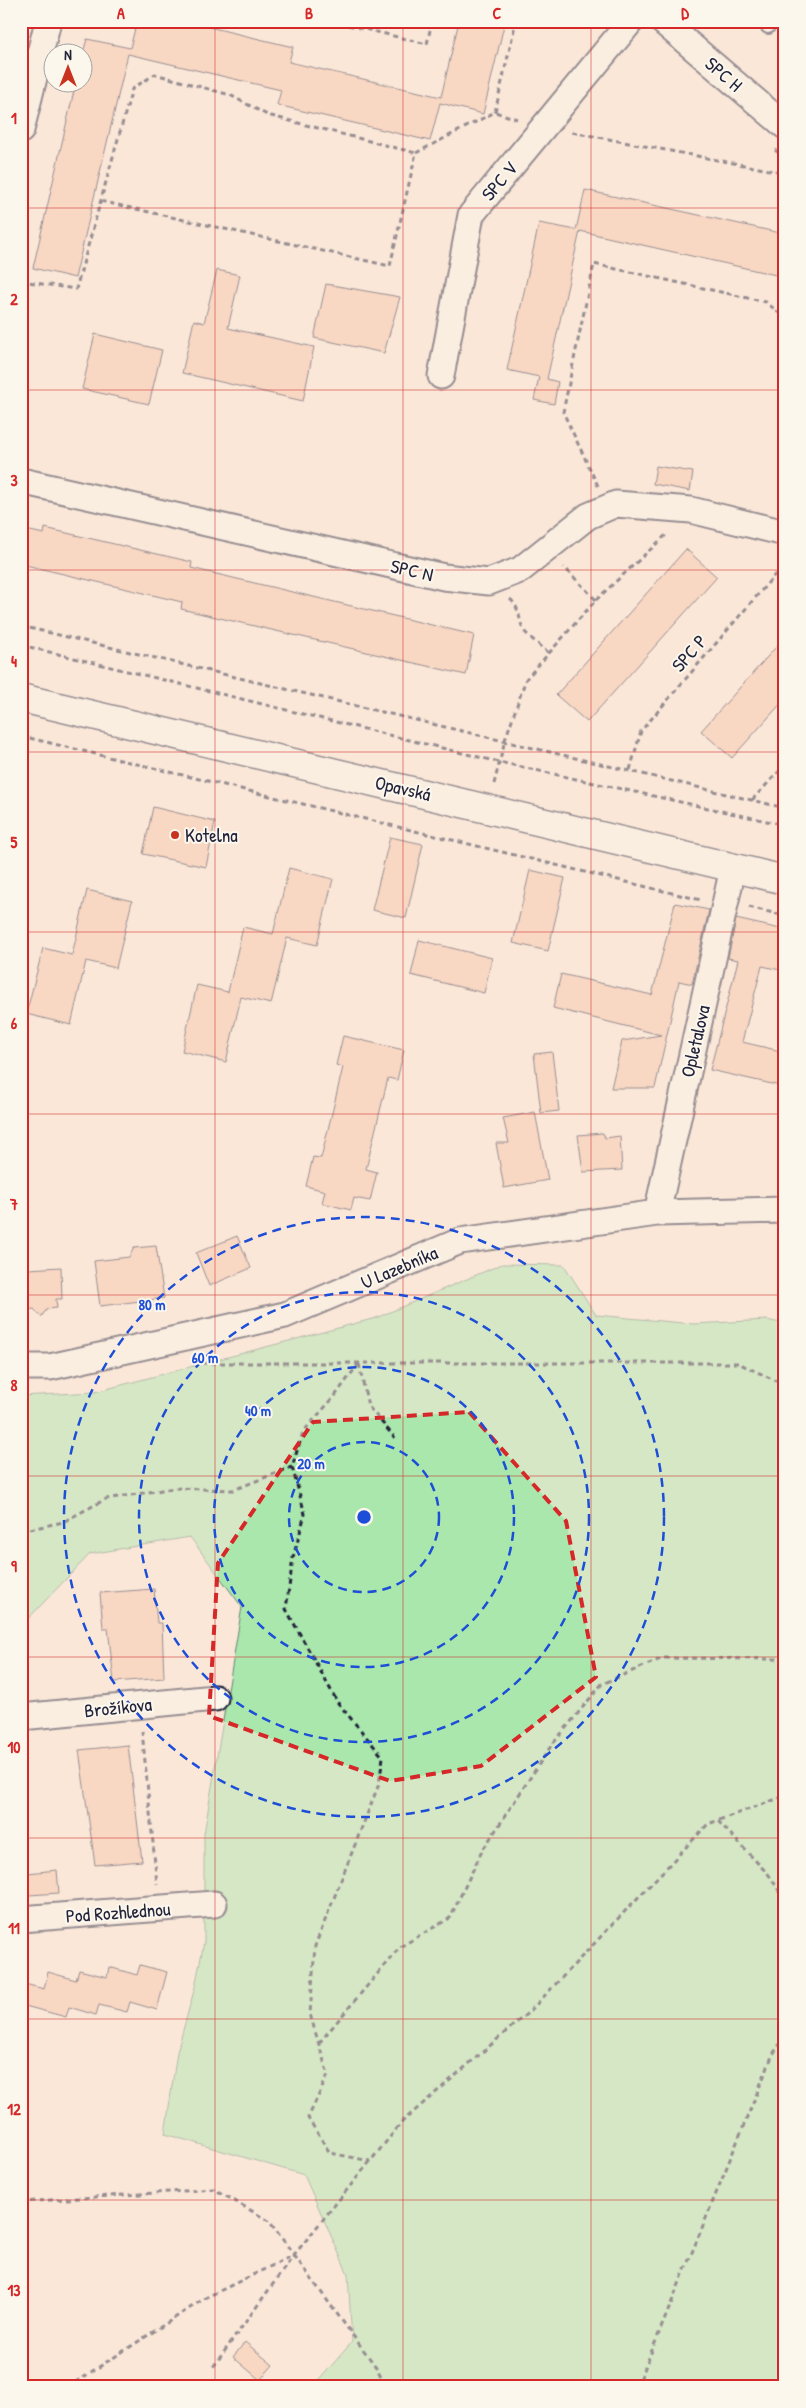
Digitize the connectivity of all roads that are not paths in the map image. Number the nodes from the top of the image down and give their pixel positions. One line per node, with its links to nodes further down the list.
1 (48, 21): 5 (street)
2 (631, 21): 6 (street, SPC V)
3 (662, 21): 4 (street, SPC H)
4 (785, 126)
5 (21, 130)
6 (441, 376)
7 (21, 481): 8 (street, SPC N)
8 (785, 533)
9 (21, 698): 10 (main road, Opavská)
10 (733, 868): 11 (main road, Opavská); 13 (street, Opletalova)
11 (785, 880)
12 (785, 1210): 13 (street, U Lazebníka)
13 (657, 1214): 14 (street, U Lazebníka)
14 (21, 1367)
15 (215, 1698): 16 (street, Brožíkova)
16 (21, 1717)
17 (214, 1904): 18 (street, Pod Rozhlednou)
18 (21, 1919)

